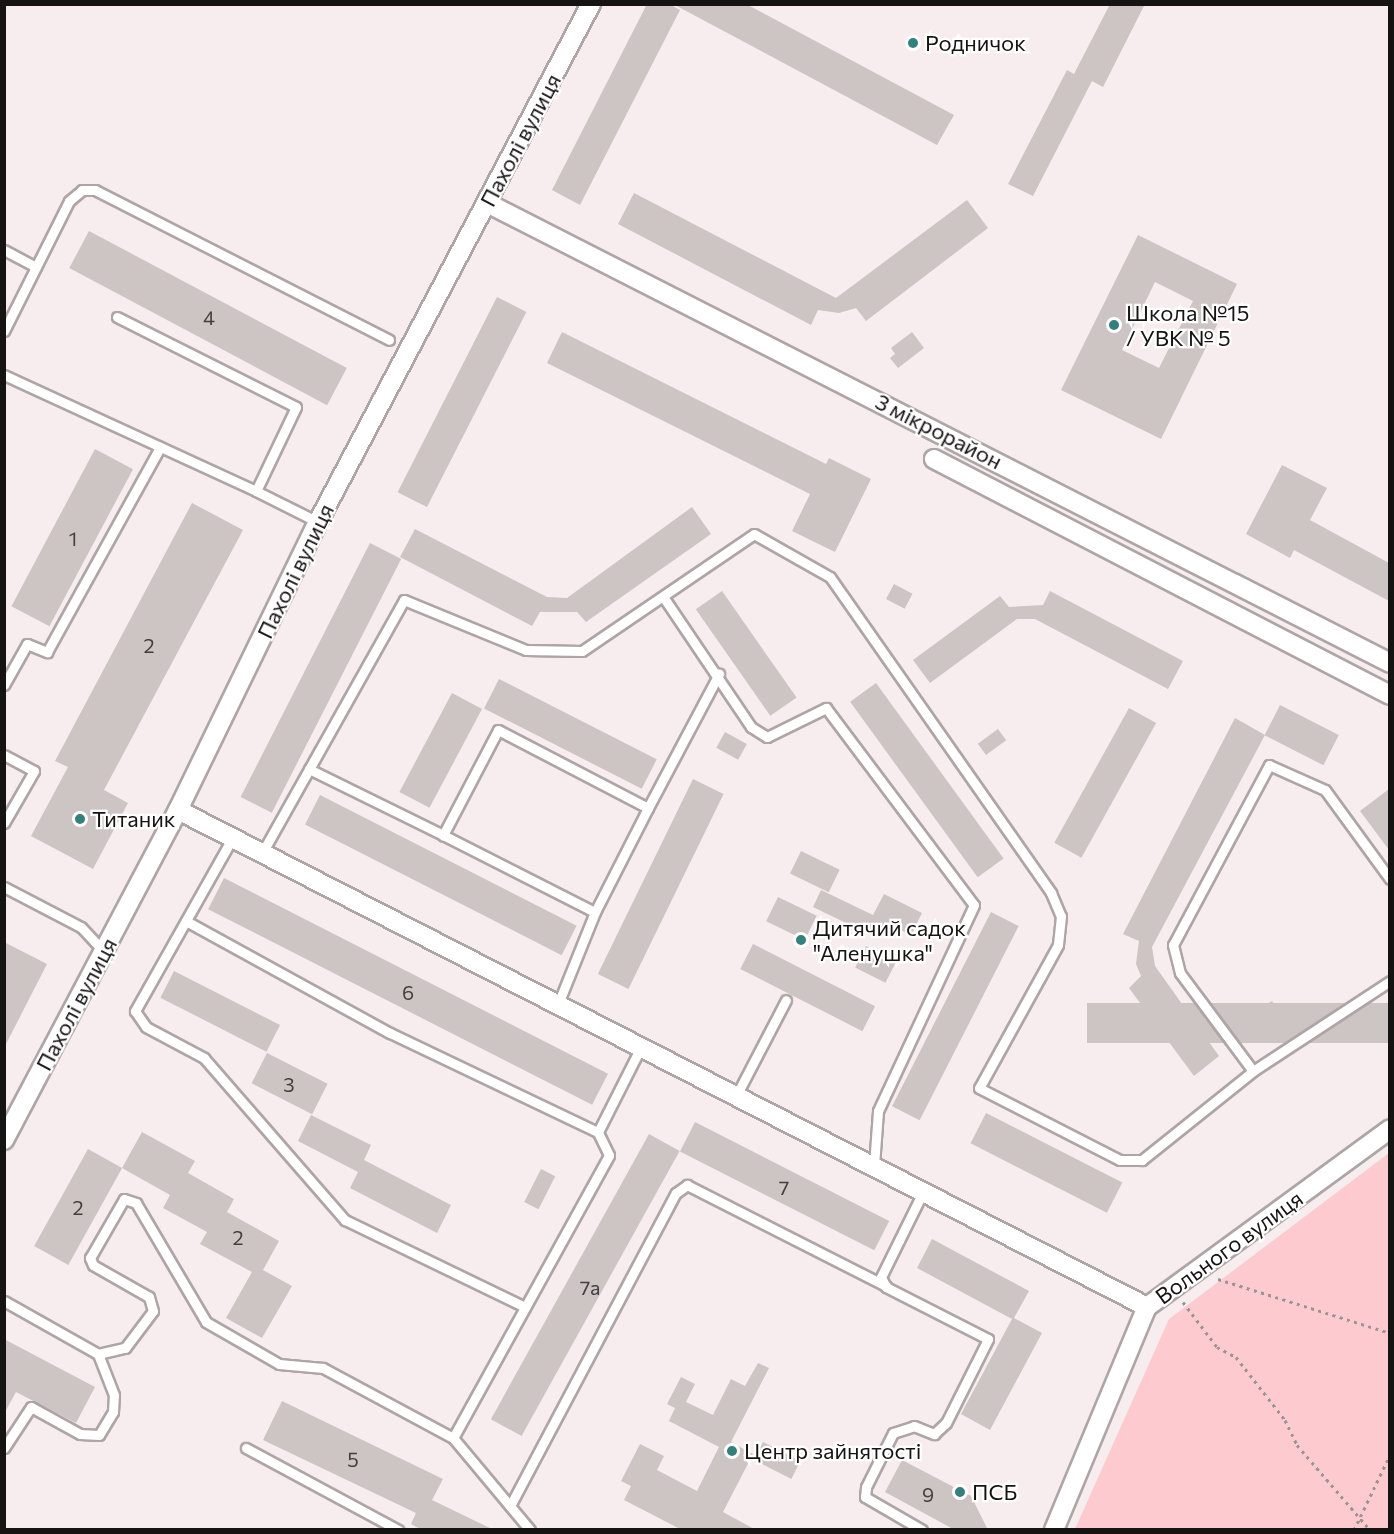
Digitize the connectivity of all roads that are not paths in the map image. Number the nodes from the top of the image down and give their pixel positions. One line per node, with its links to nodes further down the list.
1 (591, 4): 2 (street, Пахолі вулиця)
2 (487, 203): 12 (street, Пахолі вулиця); 14 (street, 3 мікрорайон)
3 (4, 250): 4 (lane)
4 (36, 267): 6 (lane); 7 (lane)
5 (117, 317): 11 (lane)
6 (4, 331)
7 (389, 340)
8 (4, 375): 9 (lane)
9 (160, 447): 11 (lane); 16 (lane)
10 (934, 459): 17 (street, 3 мікрорайон)
11 (256, 491): 12 (lane)
12 (318, 522): 21 (street, Пахолі вулиця)
13 (664, 598): 15 (lane); 19 (lane); 35 (lane)
14 (1389, 663)
15 (719, 674): 20 (lane); 40 (lane)
16 (4, 685)
17 (1389, 695)
18 (4, 755): 22 (lane)
19 (309, 768): 23 (lane); 25 (lane)
20 (648, 808): 23 (lane); 28 (lane)
21 (178, 810): 24 (street); 30 (street, Пахолі вулиця)
22 (4, 823)
23 (443, 835): 28 (lane)
24 (233, 837): 25 (street); 29 (lane)
25 (262, 853): 33 (street)
26 (1389, 879): 35 (lane)
27 (4, 887): 30 (lane)
28 (595, 912): 33 (lane)
29 (186, 921): 38 (lane); 45 (lane)
30 (103, 951): 39 (street, Пахолі вулиця)
31 (1389, 981): 35 (lane)
32 (786, 1000): 36 (lane)
33 (558, 1004): 34 (street)
34 (641, 1047): 36 (street); 38 (lane)
35 (1254, 1071)
36 (736, 1096): 40 (street)
37 (1389, 1129): 44 (street, Вольного вулиця)
38 (598, 1132): 45 (lane)
39 (4, 1140)
40 (873, 1166): 41 (street)
41 (923, 1192): 42 (lane); 44 (street)
42 (886, 1286): 50 (lane); 53 (lane)
43 (4, 1301): 46 (lane)
44 (1147, 1306): 54 (street, Вольного вулиця)
45 (525, 1307): 47 (lane)
46 (98, 1354): 47 (lane); 48 (lane)
47 (453, 1438): 50 (lane)
48 (4, 1448)
49 (246, 1448): 51 (lane)
50 (510, 1506): 52 (lane)
51 (398, 1530)
52 (530, 1530)
53 (922, 1530)
54 (1054, 1530)

